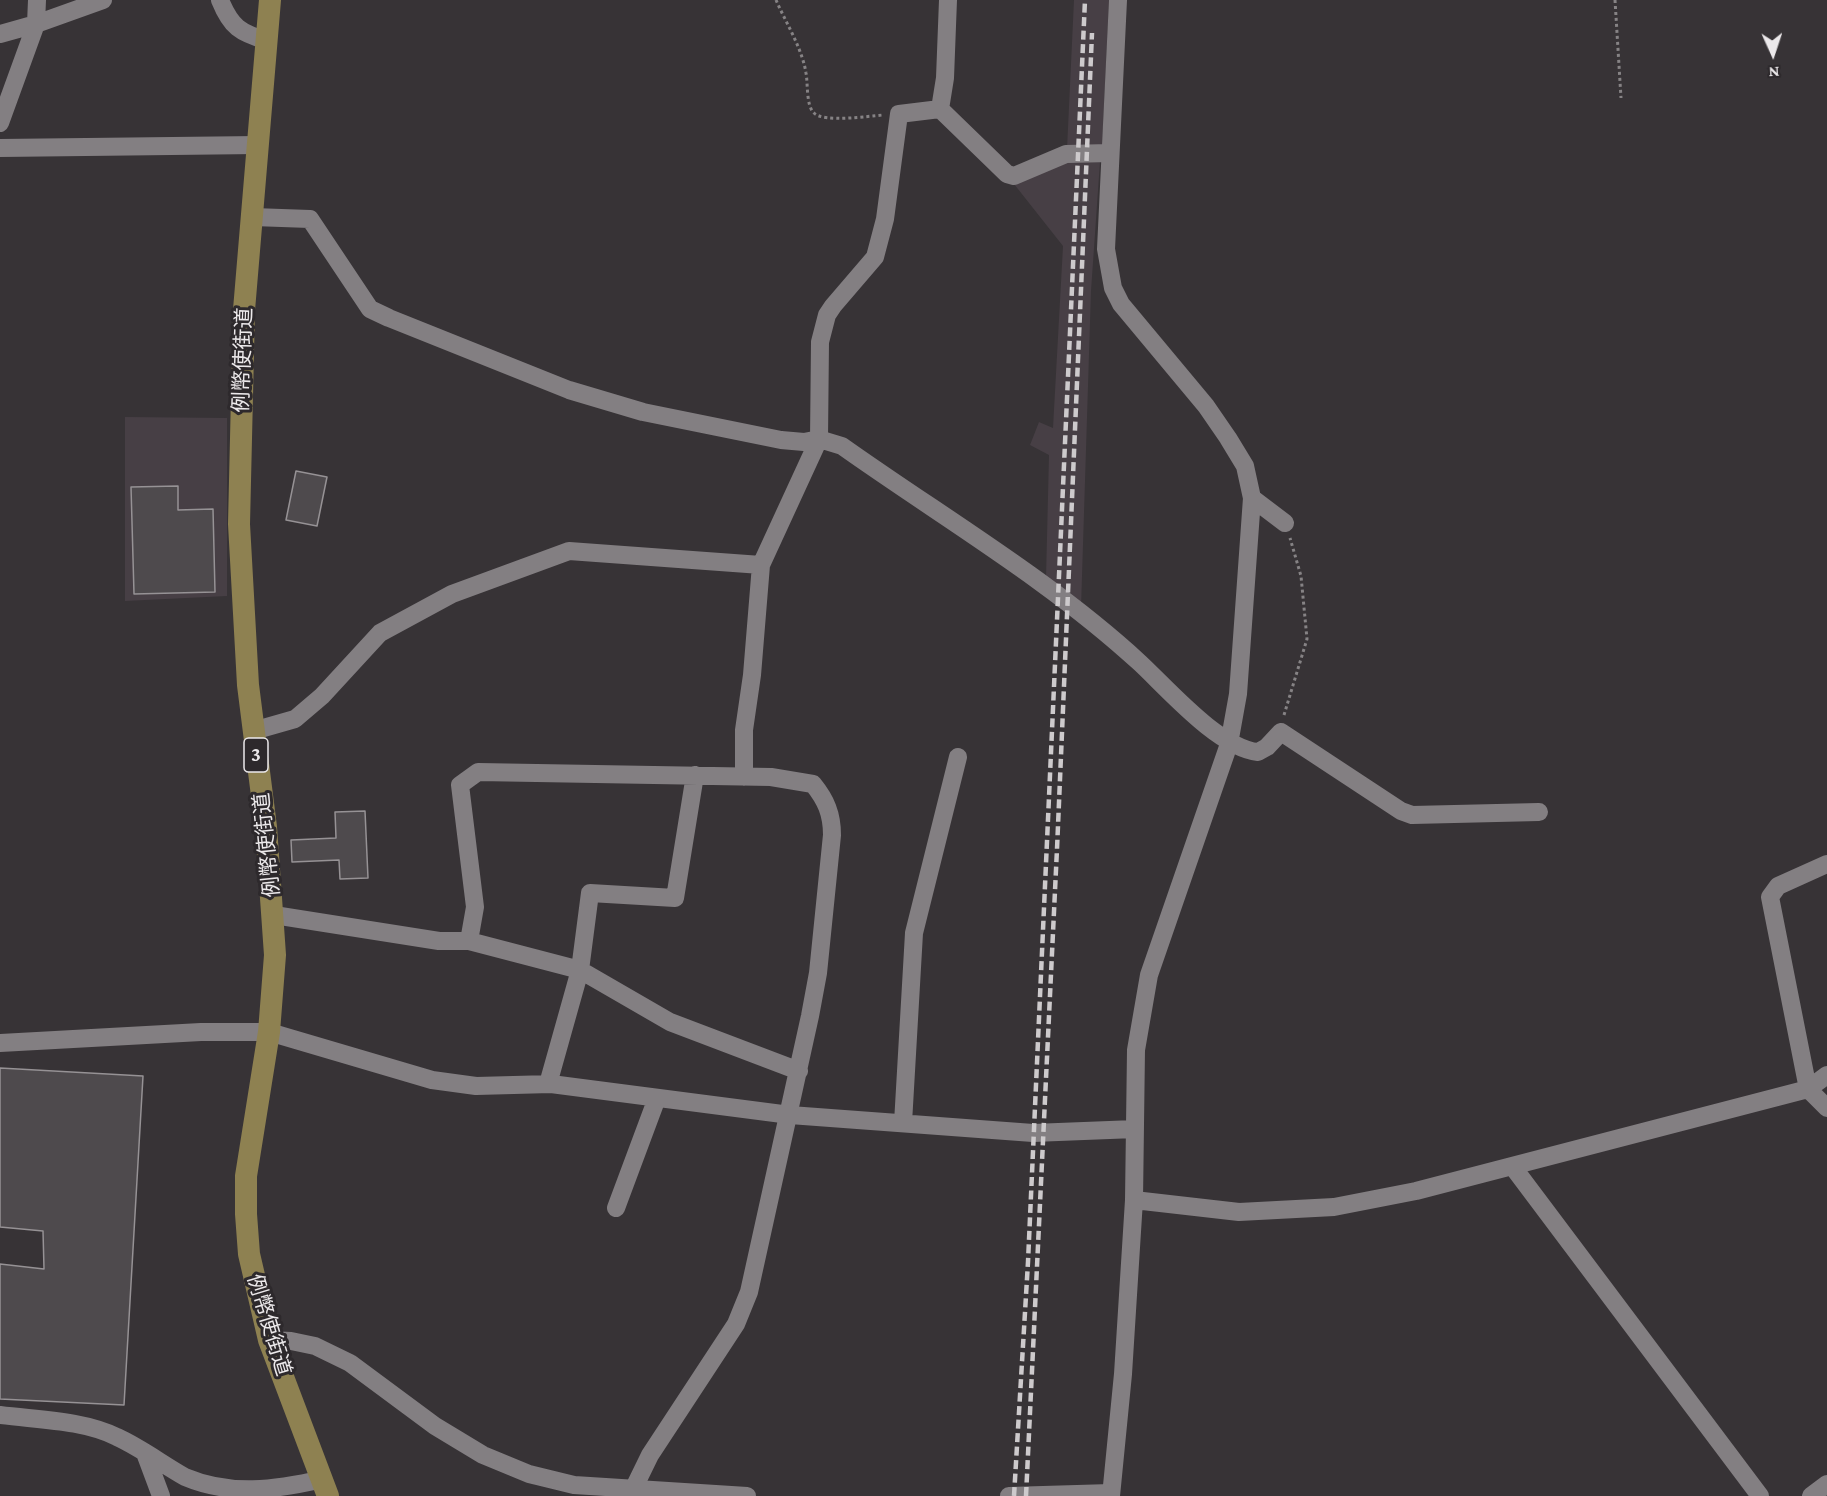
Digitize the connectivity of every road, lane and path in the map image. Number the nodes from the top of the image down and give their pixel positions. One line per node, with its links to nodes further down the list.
1 (37, 0): 9 (street)
2 (103, 0): 9 (street)
3 (220, 0): 11 (street)
4 (270, 0): 11 (main road, 例幣使街道 / 3)
5 (777, 0): 14 (path)
6 (948, 0): 13 (street)
7 (1118, 0): 18 (street)
8 (1615, 0): 12 (path)
9 (36, 24): 10 (street); 15 (street)
10 (0, 34)
11 (268, 41): 16 (main road, 例幣使街道 / 3)
12 (1622, 98)
13 (940, 110): 14 (street); 18 (street)
14 (899, 114): 20 (street)
15 (0, 123)
16 (258, 145): 17 (street); 19 (main road, 例幣使街道 / 3)
17 (0, 148)
18 (1110, 153): 21 (street)
19 (253, 217): 20 (street); 24 (main road, 例幣使街道 / 3)
20 (819, 439): 23 (street); 26 (street)
21 (1252, 498): 22 (street); 26 (street)
22 (1285, 523): 25 (path)
23 (761, 565): 24 (street); 29 (street)
24 (253, 731): 32 (main road, 例幣使街道 / 3)
25 (1281, 732): 26 (street); 30 (street)
26 (1229, 744): 45 (street)
27 (958, 757): 44 (street)
28 (695, 776): 29 (street); 33 (street); 34 (street)
29 (744, 777): 37 (street)
30 (1539, 812)
31 (1827, 864): 40 (street)
32 (274, 915): 33 (street); 35 (main road, 例幣使街道 / 3)
33 (469, 941): 34 (street)
34 (580, 970): 37 (street); 39 (street)
35 (269, 1032): 36 (street); 39 (street); 49 (main road, 例幣使街道 / 3)
36 (0, 1042)
37 (799, 1071): 43 (street)
38 (1827, 1075): 40 (street)
39 (548, 1084): 41 (street)
40 (1808, 1089): 42 (street); 46 (street)
41 (657, 1098): 43 (street); 48 (street)
42 (1827, 1108)
43 (790, 1115): 44 (street); 54 (street)
44 (903, 1123): 45 (street)
45 (1134, 1129): 47 (street)
46 (1513, 1167): 47 (street); 59 (street)
47 (1134, 1200): 55 (street)
48 (616, 1209)
49 (269, 1340): 53 (main road, 例幣使街道 / 3); 54 (street)
50 (0, 1415): 51 (street)
51 (145, 1453): 53 (street); 56 (street)
52 (1827, 1484): 60 (street)
53 (326, 1488)
54 (631, 1492): 57 (street)
55 (1111, 1495): 58 (street)
56 (161, 1496)
57 (747, 1496)
58 (1009, 1496)
59 (1760, 1496)
60 (1811, 1496)

